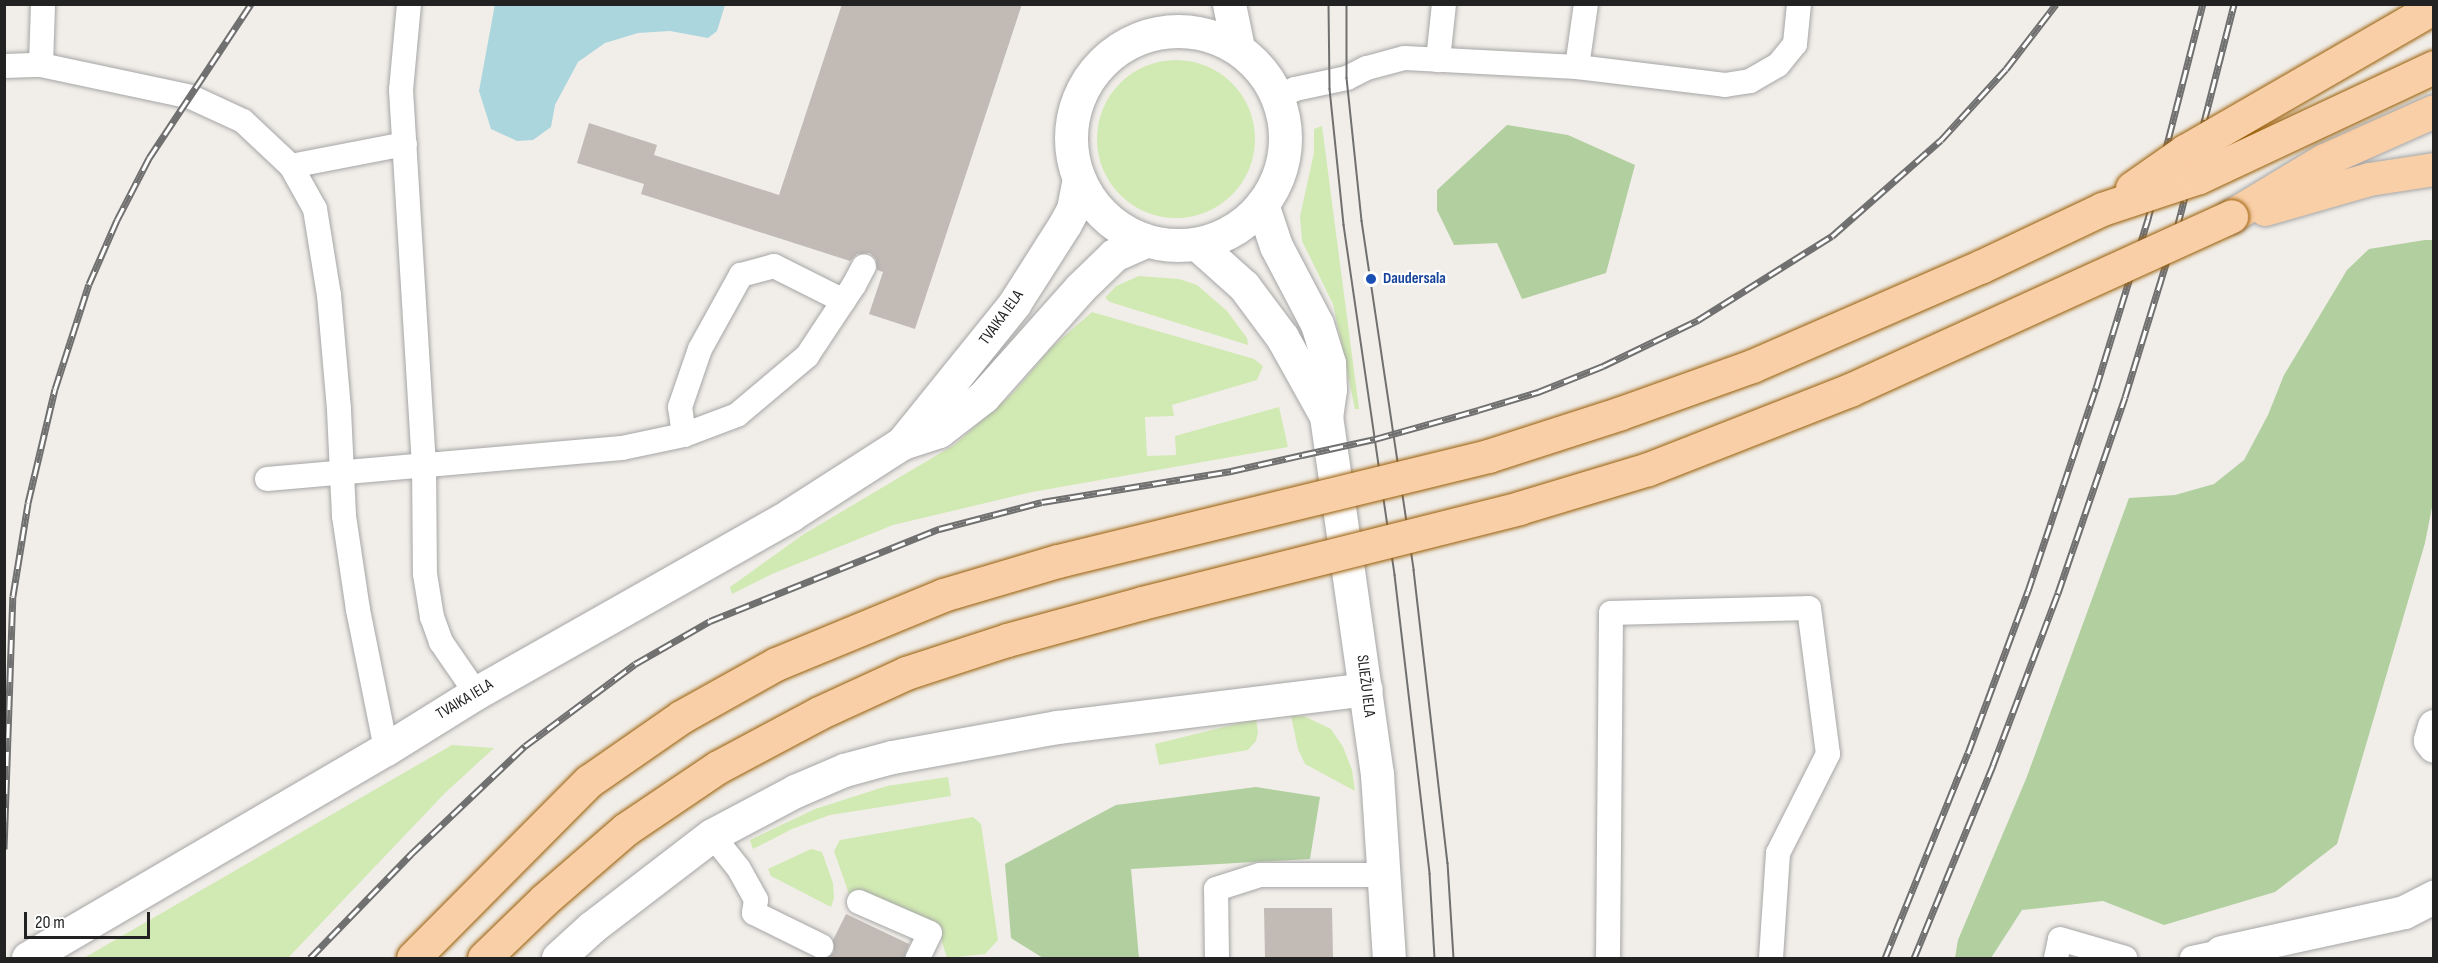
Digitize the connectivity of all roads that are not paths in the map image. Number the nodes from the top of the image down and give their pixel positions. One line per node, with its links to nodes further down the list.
1 (43, 4): 11 (lane)
2 (409, 4): 17 (lane)
3 (1229, 4): 9 (street)
4 (1444, 4): 10 (lane)
5 (1586, 4): 13 (lane)
6 (1799, 4): 13 (lane)
7 (2433, 7): 22 (main road, bridge)
8 (1166, 18): 9 (street, TVAIKA IELA); 20 (street, TVAIKA IELA)
9 (1238, 48): 15 (street, TVAIKA IELA)
10 (1438, 60): 13 (lane); 15 (lane)
11 (41, 65): 12 (lane); 18 (lane)
12 (4, 66)
13 (1576, 67)
14 (2433, 67): 22 (main road, bridge)
15 (1278, 98): 21 (street, TVAIKA IELA)
16 (2433, 111): 23 (main road)
17 (405, 144): 18 (lane); 31 (lane)
18 (291, 166): 32 (lane)
19 (2433, 169): 23 (main road)
20 (1079, 178): 24 (street, TVAIKA IELA); 30 (street, TVAIKA IELA)
21 (1262, 204): 25 (street, TVAIKA IELA); 28 (street, SLIEŽU IELA)
22 (2102, 209): 46 (main road, bridge)
23 (2231, 216): 47 (main road, bridge)
24 (1144, 241): 25 (street, TVAIKA IELA); 30 (street, TVAIKA IELA)
25 (1197, 244): 28 (street, SLIEŽU IELA)
26 (864, 266): 27 (lane)
27 (844, 301): 29 (lane); 29 (lane)
28 (1326, 416): 34 (street, SLIEŽU IELA)
29 (684, 435): 31 (lane)
30 (902, 443): 35 (street, TVAIKA IELA)
31 (424, 464): 32 (lane); 35 (lane)
32 (342, 474): 33 (lane); 38 (lane)
33 (267, 479)
34 (1366, 689): 39 (street); 40 (street, SLIEŽU IELA)
35 (476, 693): 38 (street, TVAIKA IELA)
36 (2433, 726): 37 (street)
37 (2433, 746)
38 (386, 749): 45 (street, TVAIKA IELA)
39 (712, 835): 43 (lane); 48 (street)
40 (1385, 875): 50 (lane); 51 (street, SLIEŽU IELA)
41 (2433, 897): 44 (street)
42 (859, 902): 49 (lane)
43 (821, 946)
44 (2206, 955)
45 (28, 958)
46 (413, 958)
47 (484, 958)
48 (558, 958)
49 (918, 958)
50 (1217, 958)
51 (1389, 958)
52 (1608, 958): 53 (lane)
53 (1771, 958)
54 (2056, 958): 55 (lane)
55 (2125, 958)

